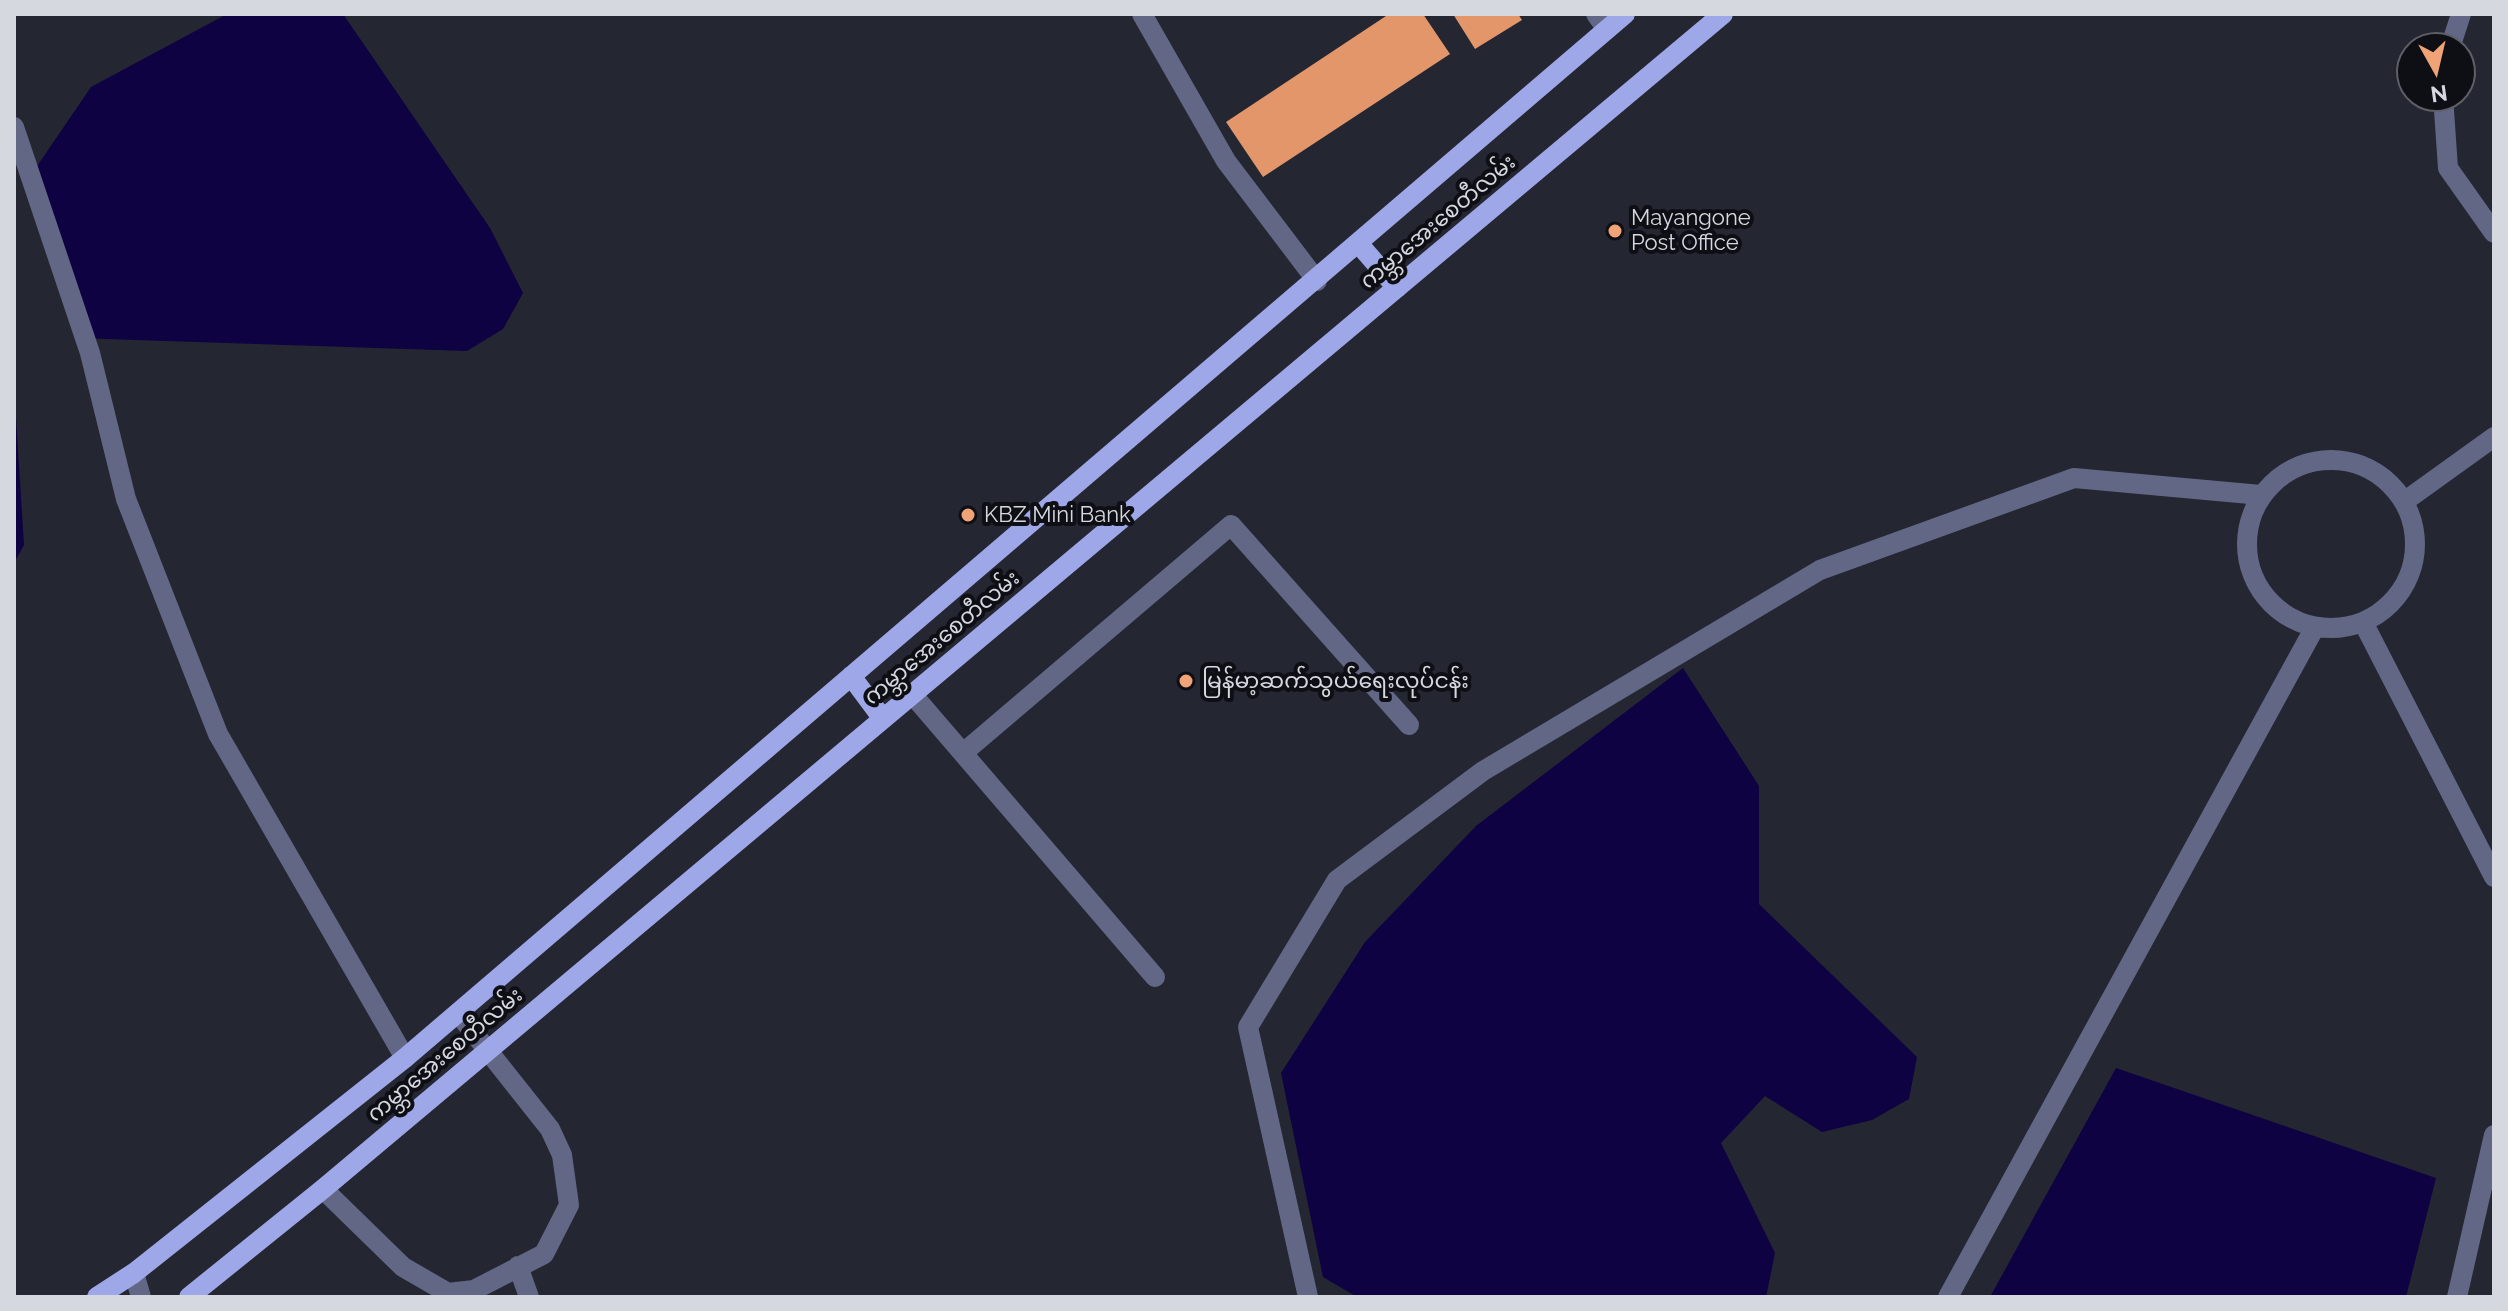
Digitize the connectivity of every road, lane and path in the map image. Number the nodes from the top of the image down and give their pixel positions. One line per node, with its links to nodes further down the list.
1 (1142, 14): 9 (street)
2 (1625, 14): 4 (main road, ကမ္ဘာအေးစေတီလမ်း)
3 (1723, 14): 10 (main road, ကမ္ဘာအေးစေတီလမ်း)
4 (1602, 21): 8 (main road, ကမ္ဘာအေးစေတီလမ်း)
5 (2444, 112): 7 (street)
6 (14, 127): 25 (street)
7 (2494, 233)
8 (1358, 243): 9 (main road, ကမ္ဘာအေးစေတီလမ်း); 10 (main road)
9 (1317, 281): 16 (main road, ကမ္ဘာအေးစေတီလမ်း)
10 (1397, 288): 17 (main road, ကမ္ဘာအေးစေတီလမ်း)
11 (2494, 437): 13 (street)
12 (2261, 495): 13 (street); 15 (street); 35 (street)
13 (2405, 501): 14 (street)
14 (2363, 622): 15 (street); 21 (street)
15 (2315, 627): 36 (street)
16 (851, 676): 18 (main road); 23 (main road, ကမ္ဘာအေးစေတီလမ်း)
17 (912, 694): 18 (main road, ကမ္ဘာအေးစေတီလမ်း); 20 (street)
18 (883, 719): 24 (main road, ကမ္ဘာအေးစေတီလမ်း)
19 (1409, 725): 20 (street)
20 (963, 753): 22 (street)
21 (2494, 877)
22 (1155, 977)
23 (458, 1013): 24 (street); 25 (main road, ကမ္ဘာအေးစေတီလမ်း)
24 (490, 1049): 27 (main road, ကမ္ဘာအေးစေတီလမ်း); 28 (street)
25 (405, 1058): 29 (main road, ကမ္ဘာအေးစေတီလမ်း)
26 (2494, 1135): 37 (street)
27 (323, 1189): 30 (street); 33 (main road, ကမ္ဘာအေးစေတီလမ်း)
28 (518, 1266): 30 (street); 34 (street)
29 (134, 1273): 31 (main road, ကမ္ဘာအေးစေတီလမ်း); 32 (street)
30 (475, 1293)
31 (97, 1297)
32 (141, 1297)
33 (189, 1297)
34 (529, 1297)
35 (1308, 1297)
36 (1948, 1297)
37 (2457, 1297)

